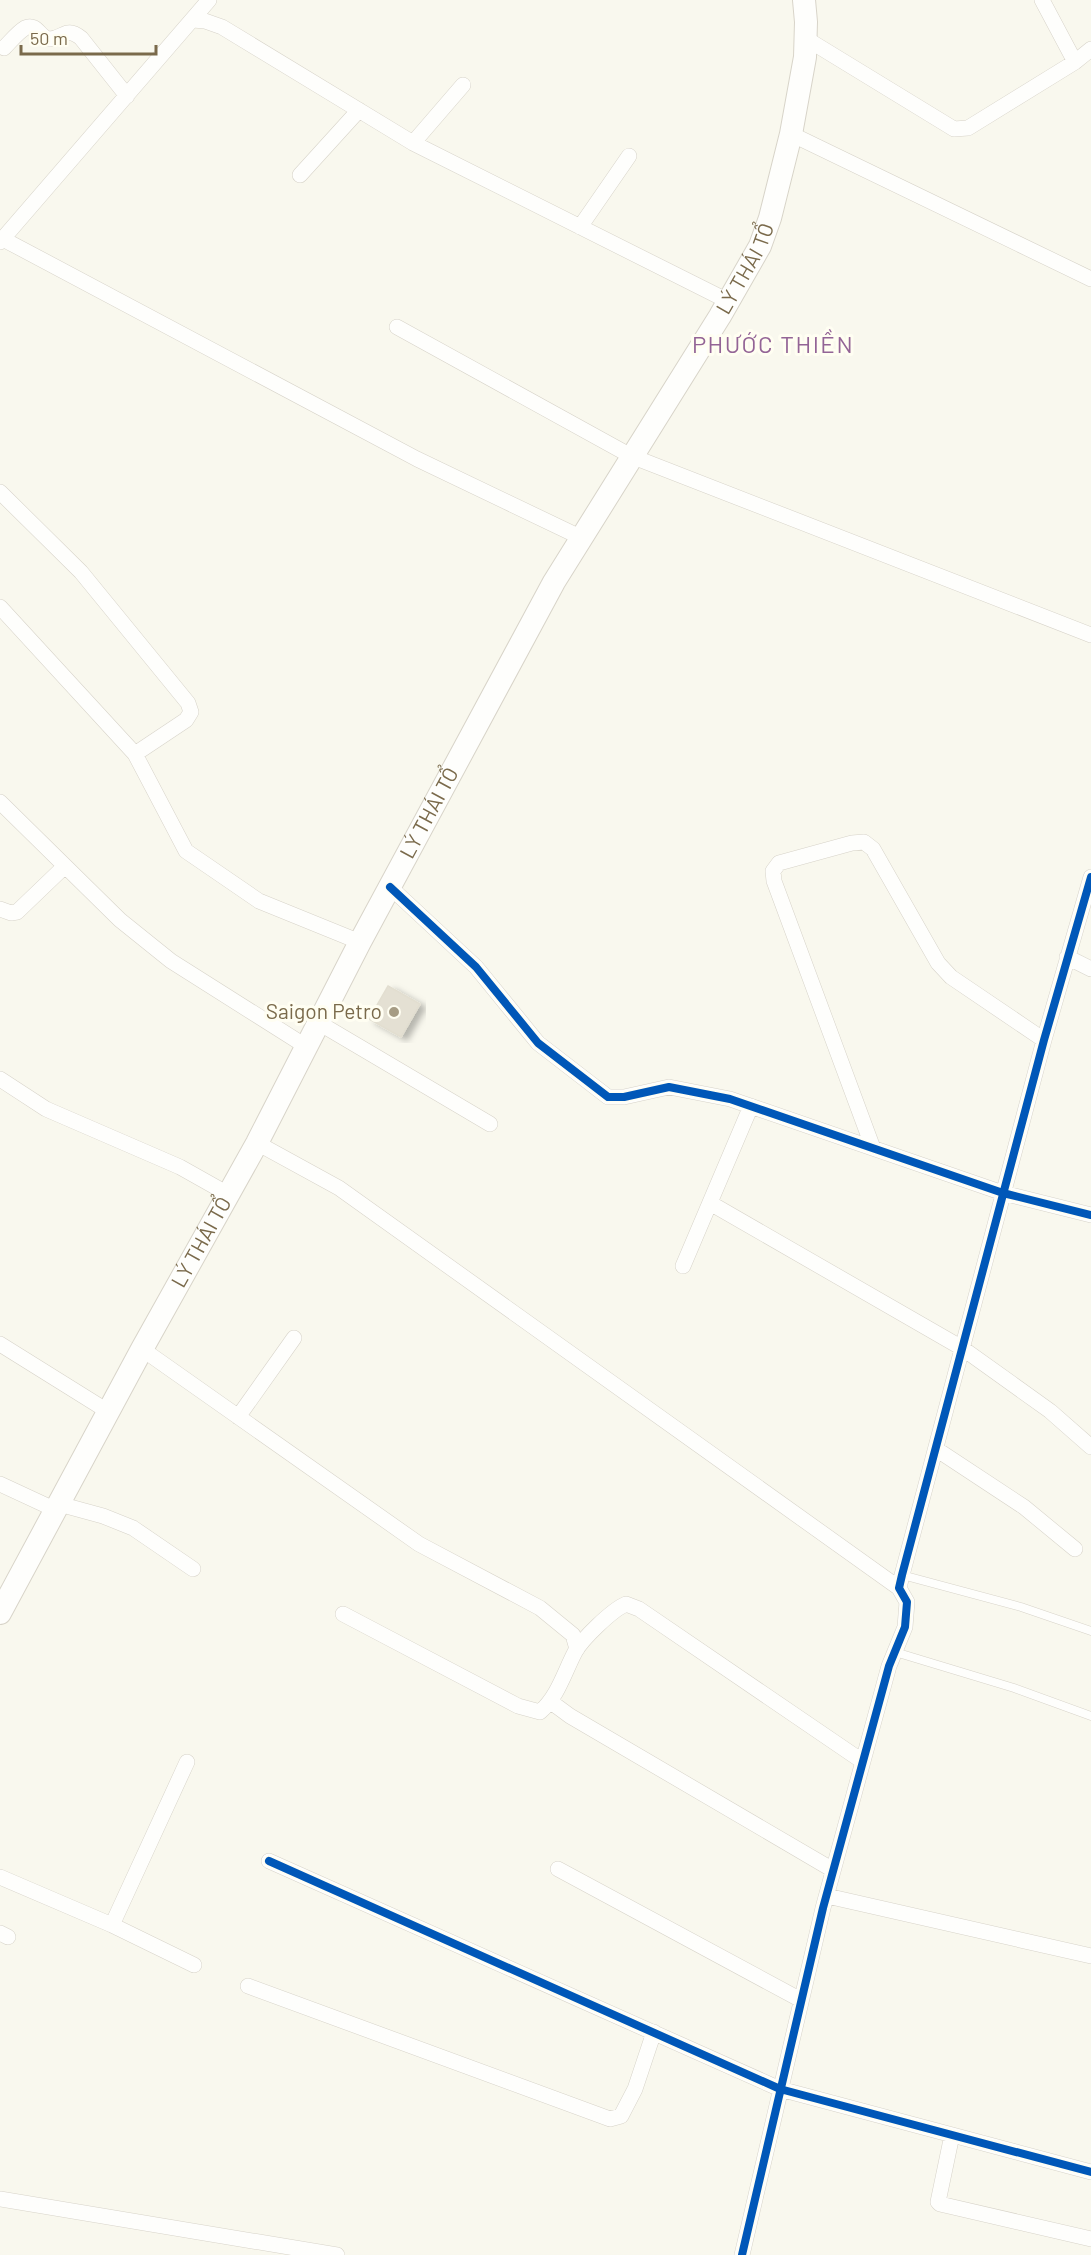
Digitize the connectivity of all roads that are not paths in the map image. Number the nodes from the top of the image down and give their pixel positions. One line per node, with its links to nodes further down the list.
1 (209, 0): 4 (street)
2 (804, 0): 5 (main road, LÝ THÁI TỔ)
3 (1042, 0): 8 (street)
4 (192, 20): 10 (street); 11 (street)
5 (805, 38): 8 (street); 12 (main road, LÝ THÁI TỔ)
6 (4, 48): 10 (street)
7 (1091, 49): 8 (street)
8 (1075, 62)
9 (462, 85): 13 (street)
10 (127, 96): 17 (street)
11 (359, 110): 13 (street); 15 (street)
12 (791, 134): 18 (street); 19 (main road, LÝ THÁI TỔ)
13 (413, 143): 16 (street)
14 (629, 156): 16 (street)
15 (300, 175)
16 (580, 227): 19 (street)
17 (1, 241): 23 (street)
18 (1091, 279)
19 (728, 302): 21 (main road, LÝ THÁI TỔ)
20 (397, 327): 21 (street)
21 (631, 456): 23 (main road, LÝ THÁI TỔ); 25 (street)
22 (0, 492): 26 (street)
23 (582, 538): 30 (main road, LÝ THÁI TỔ)
24 (0, 607): 26 (street)
25 (1091, 635)
26 (135, 754): 32 (street)
27 (0, 802): 28 (street)
28 (65, 866): 31 (street); 37 (street)
29 (1091, 877): 33 (street)
30 (390, 887): 32 (main road, LÝ THÁI TỔ); 39 (street)
31 (0, 909)
32 (360, 942): 35 (main road, LÝ THÁI TỔ)
33 (1067, 957): 34 (street); 36 (street)
34 (1091, 969)
35 (319, 1023): 37 (main road, LÝ THÁI TỔ); 40 (street)
36 (1044, 1040): 42 (street); 43 (street)
37 (307, 1047): 41 (main road, LÝ THÁI TỔ)
38 (0, 1079): 44 (street)
39 (751, 1106): 42 (street); 45 (street)
40 (490, 1124)
41 (257, 1143): 44 (main road, LÝ THÁI TỔ); 60 (street)
42 (873, 1148): 43 (street)
43 (1003, 1193): 46 (street); 50 (street)
44 (228, 1194): 51 (main road, LÝ THÁI TỔ)
45 (710, 1203): 47 (street); 50 (street)
46 (1091, 1215)
47 (683, 1266)
48 (294, 1338): 53 (street)
49 (0, 1344): 52 (street)
50 (962, 1348): 54 (street); 55 (street)
51 (142, 1349): 52 (main road, LÝ THÁI TỔ); 53 (street)
52 (109, 1412): 57 (main road, LÝ THÁI TỔ)
53 (238, 1417): 64 (street)
54 (1091, 1447)
55 (936, 1449): 58 (street); 60 (street)
56 (0, 1484): 57 (street)
57 (57, 1507): 59 (street); 61 (main road, LÝ THÁI TỔ)
58 (1075, 1549)
59 (193, 1569)
60 (900, 1582): 63 (lane); 65 (street)
61 (0, 1613)
62 (343, 1614): 66 (street)
63 (1091, 1631)
64 (577, 1648): 66 (street); 68 (street)
65 (895, 1652): 67 (lane); 68 (street)
66 (551, 1702): 72 (street)
67 (1091, 1716)
68 (862, 1761): 72 (street)
69 (187, 1762): 75 (street)
70 (269, 1861): 80 (street)
71 (558, 1869): 79 (street)
72 (833, 1870): 74 (street)
73 (0, 1876): 75 (street)
74 (826, 1896): 76 (street); 79 (street)
75 (112, 1925): 77 (street)
76 (1091, 1956)
77 (194, 1965)
78 (248, 1986): 80 (street)
79 (801, 2000): 81 (street)
80 (654, 2032): 81 (street)
81 (780, 2089): 82 (street); 87 (street)
82 (952, 2135): 83 (street); 85 (street)
83 (1091, 2172)
84 (0, 2199): 86 (street)
85 (1091, 2239)
86 (337, 2255)
87 (742, 2255)

